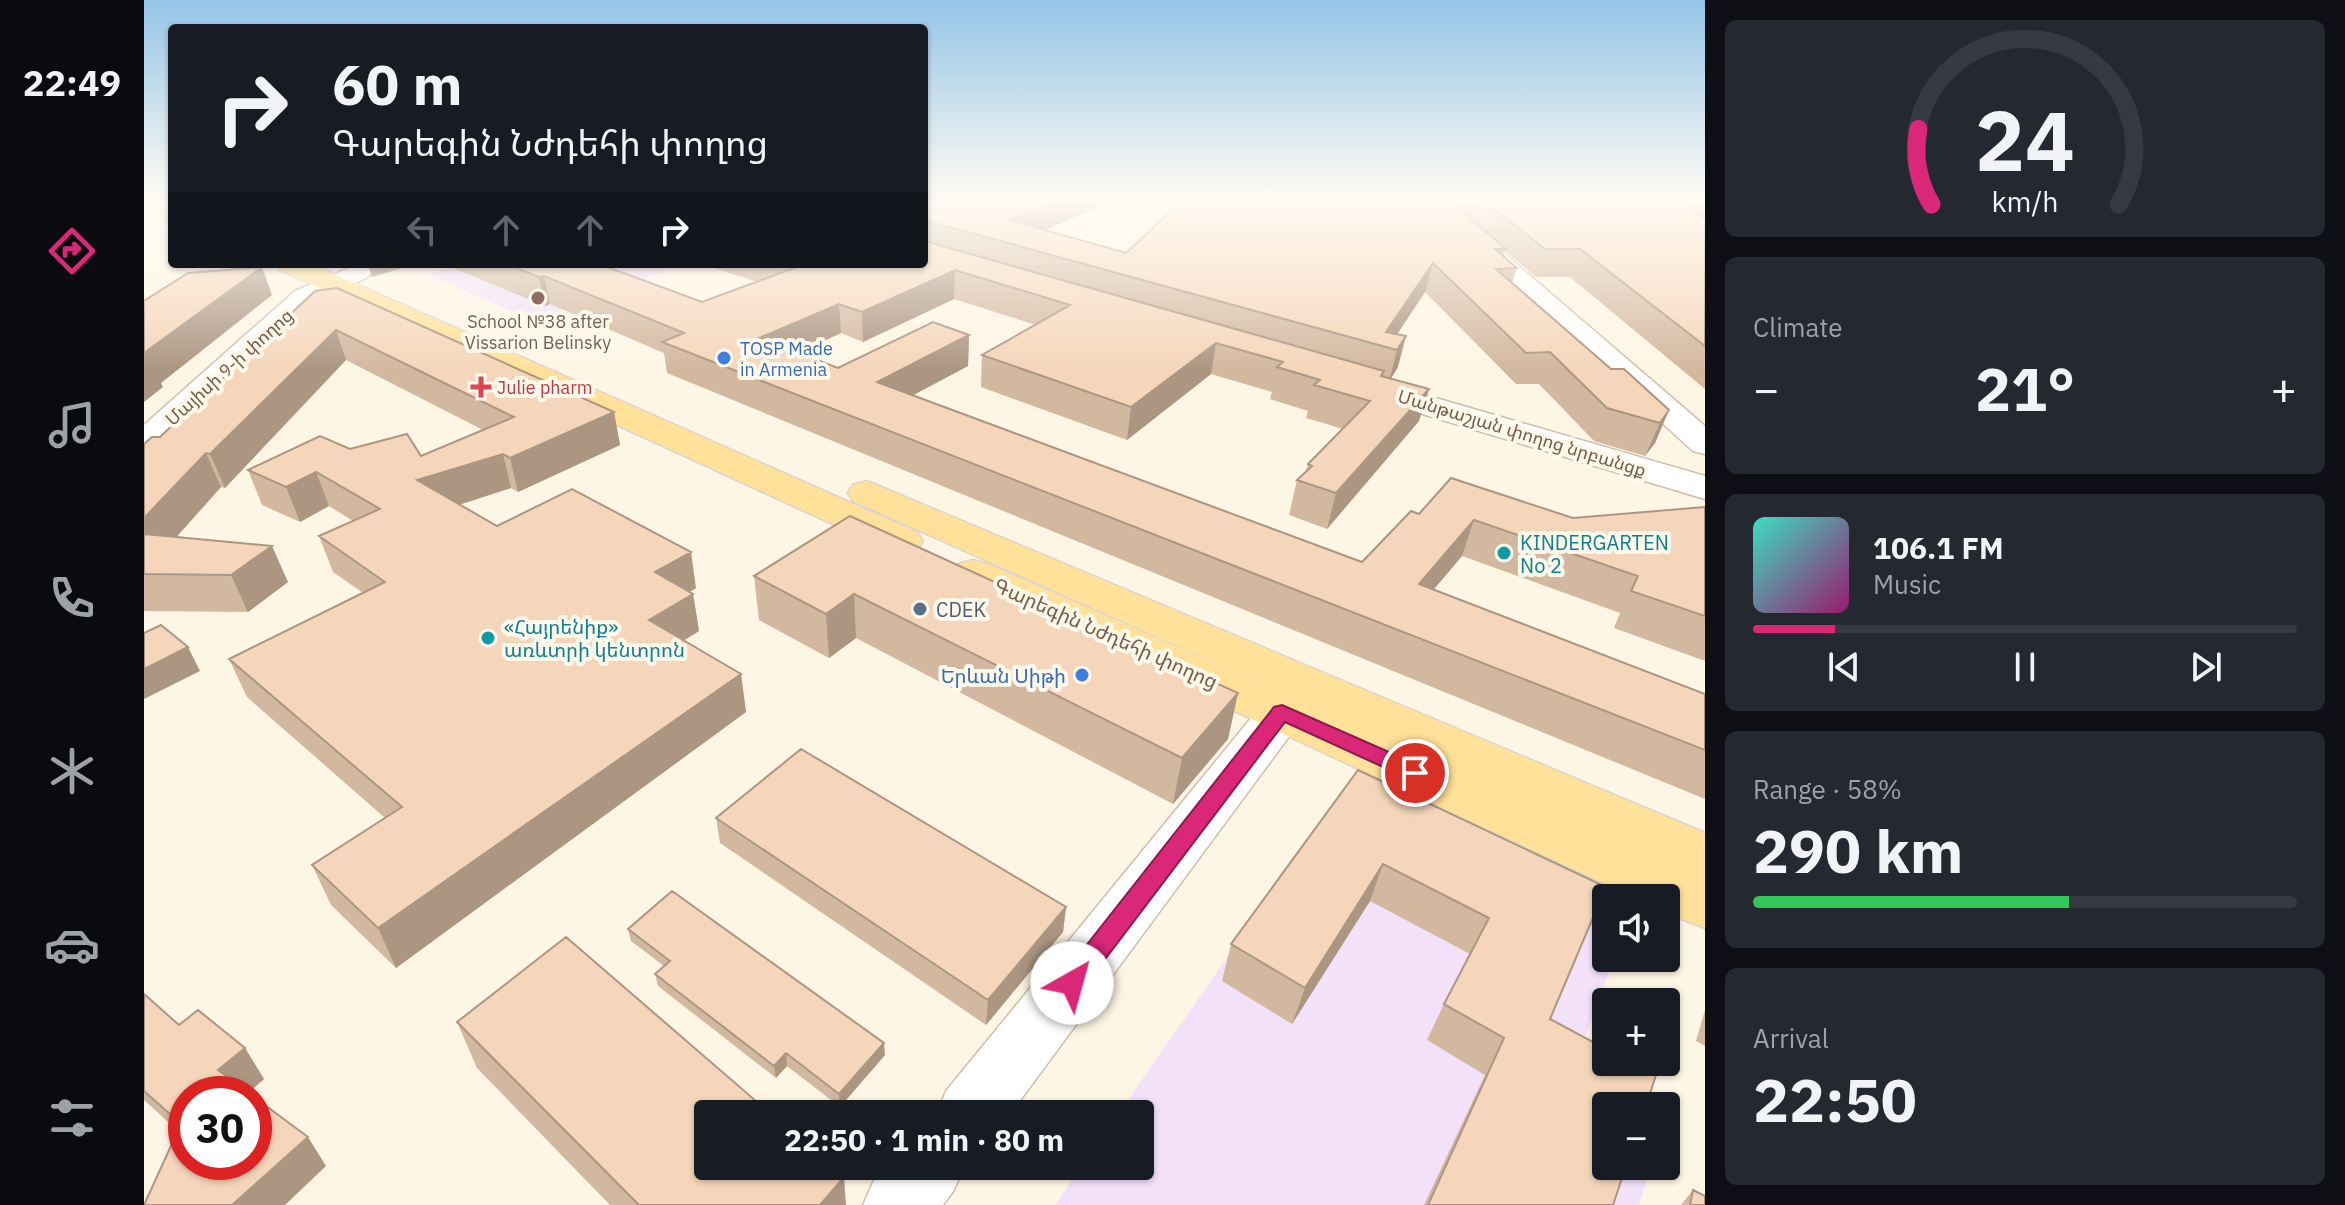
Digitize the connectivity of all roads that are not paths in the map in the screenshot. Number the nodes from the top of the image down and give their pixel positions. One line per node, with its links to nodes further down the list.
1 (1493, 257): 6 (street)
2 (313, 268): 3 (main road, Գարեգին Նժդեհի փողոց)
3 (343, 273): 5 (street, Մայիսի 9-ի փողոց); 8 (main road, Գարեգին Նժդեհի փողոց); 9 (main road, Գարեգին Նժդեհի փողոց)
4 (1340, 379): 7 (street, Մանթաշյան փողոց նրբանցք)
5 (144, 443)
6 (1705, 444)
7 (1705, 488)
8 (1282, 712): 10 (main road, Գարեգին Նժդեհի փողոց); 11 (street)
9 (1705, 857)
10 (1705, 904)
11 (981, 1100)
12 (918, 1180): 13 (street)
13 (899, 1205)

